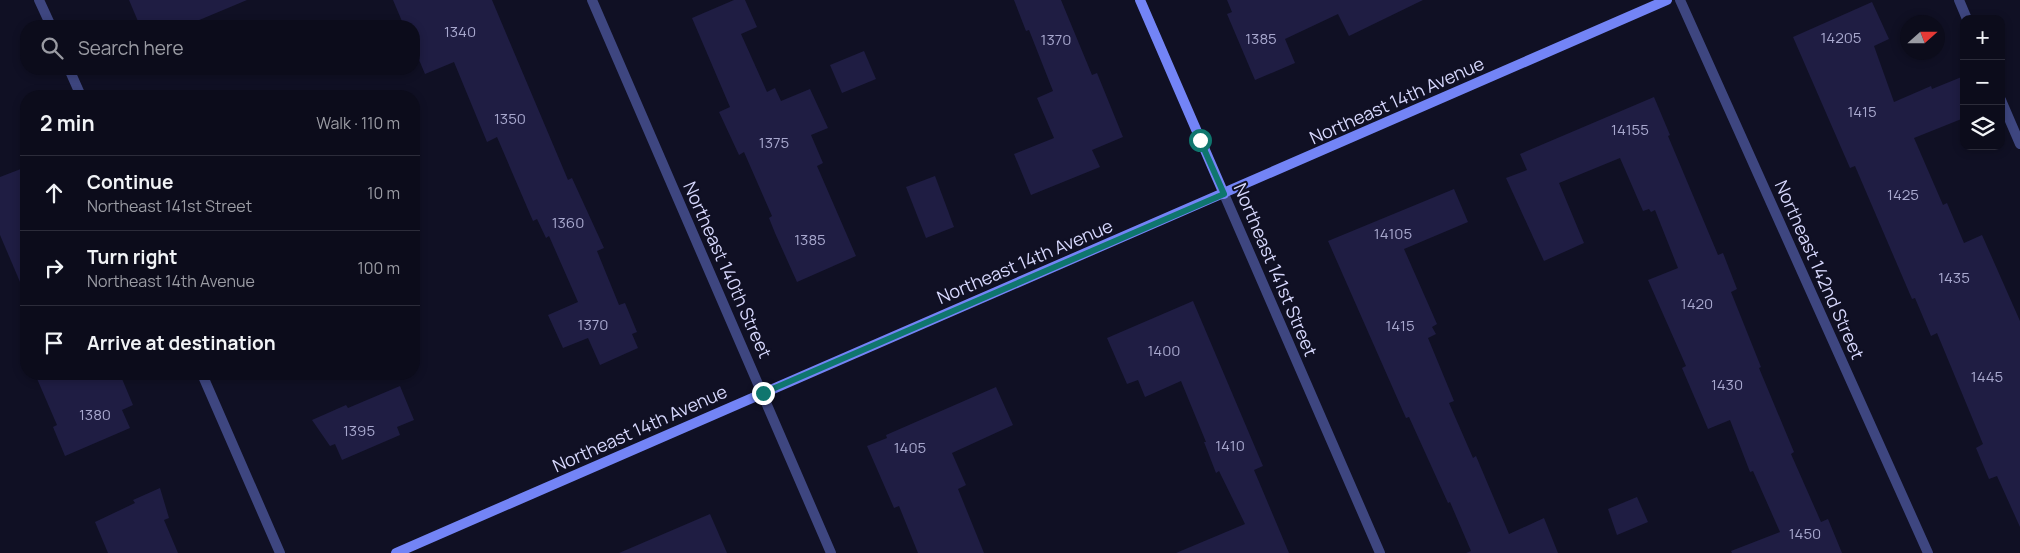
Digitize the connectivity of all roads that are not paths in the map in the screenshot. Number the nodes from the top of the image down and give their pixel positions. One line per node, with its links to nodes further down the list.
1 (39, 0): 8 (street)
2 (592, 0): 15 (street, Northeast 140th Street)
3 (1140, 0): 13 (street, Northeast 141st Street)
4 (1667, 0): 13 (street, Northeast 14th Avenue)
5 (1680, 0): 20 (street, Northeast 142nd Street)
6 (1958, 0): 7 (street)
7 (1964, 15)
8 (48, 20)
9 (72, 75): 10 (street)
10 (78, 90)
11 (2003, 105): 12 (street)
12 (2020, 144)
13 (1224, 194): 15 (street, Northeast 14th Avenue); 19 (street, Northeast 141st Street)
14 (205, 380): 16 (street)
15 (763, 393): 17 (street, Northeast 14th Avenue); 18 (street, Northeast 140th Street)
16 (280, 553)
17 (396, 553)
18 (831, 553)
19 (1380, 553)
20 (1928, 553)

